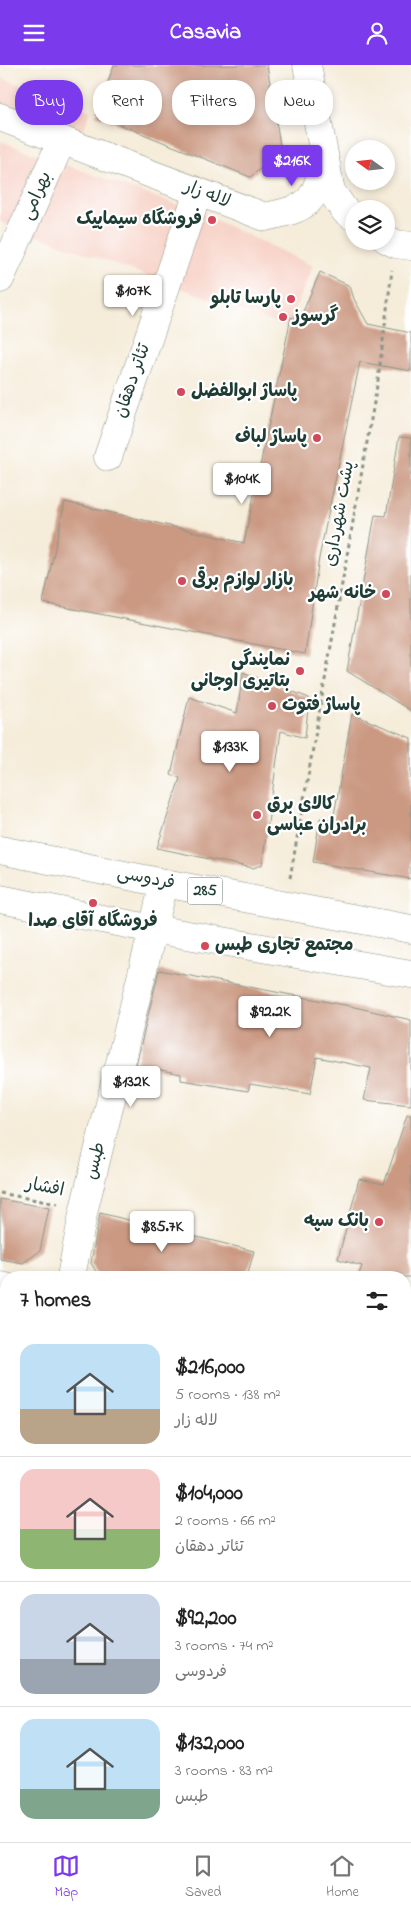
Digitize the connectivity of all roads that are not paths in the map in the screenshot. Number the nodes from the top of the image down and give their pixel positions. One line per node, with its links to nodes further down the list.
1 (307, 65): 4 (main road)
2 (0, 117): 3 (main road, لاله زار)
3 (62, 140): 5 (main road, لاله زار); 7 (main road, بهرامی)
4 (324, 160): 5 (main road, لاله زار); 6 (main road)
5 (198, 191): 8 (main road, تئاتر دهقان)
6 (345, 211)
7 (0, 279)
8 (108, 457)
9 (0, 850): 10 (main road, فردوسی / 285)
10 (164, 883): 12 (main road, طبس); 13 (main road, فردوسی / 285)
11 (0, 899): 12 (main road)
12 (153, 929): 14 (main road); 15 (main road, طبس)
13 (411, 929)
14 (411, 974)
15 (72, 1271)

